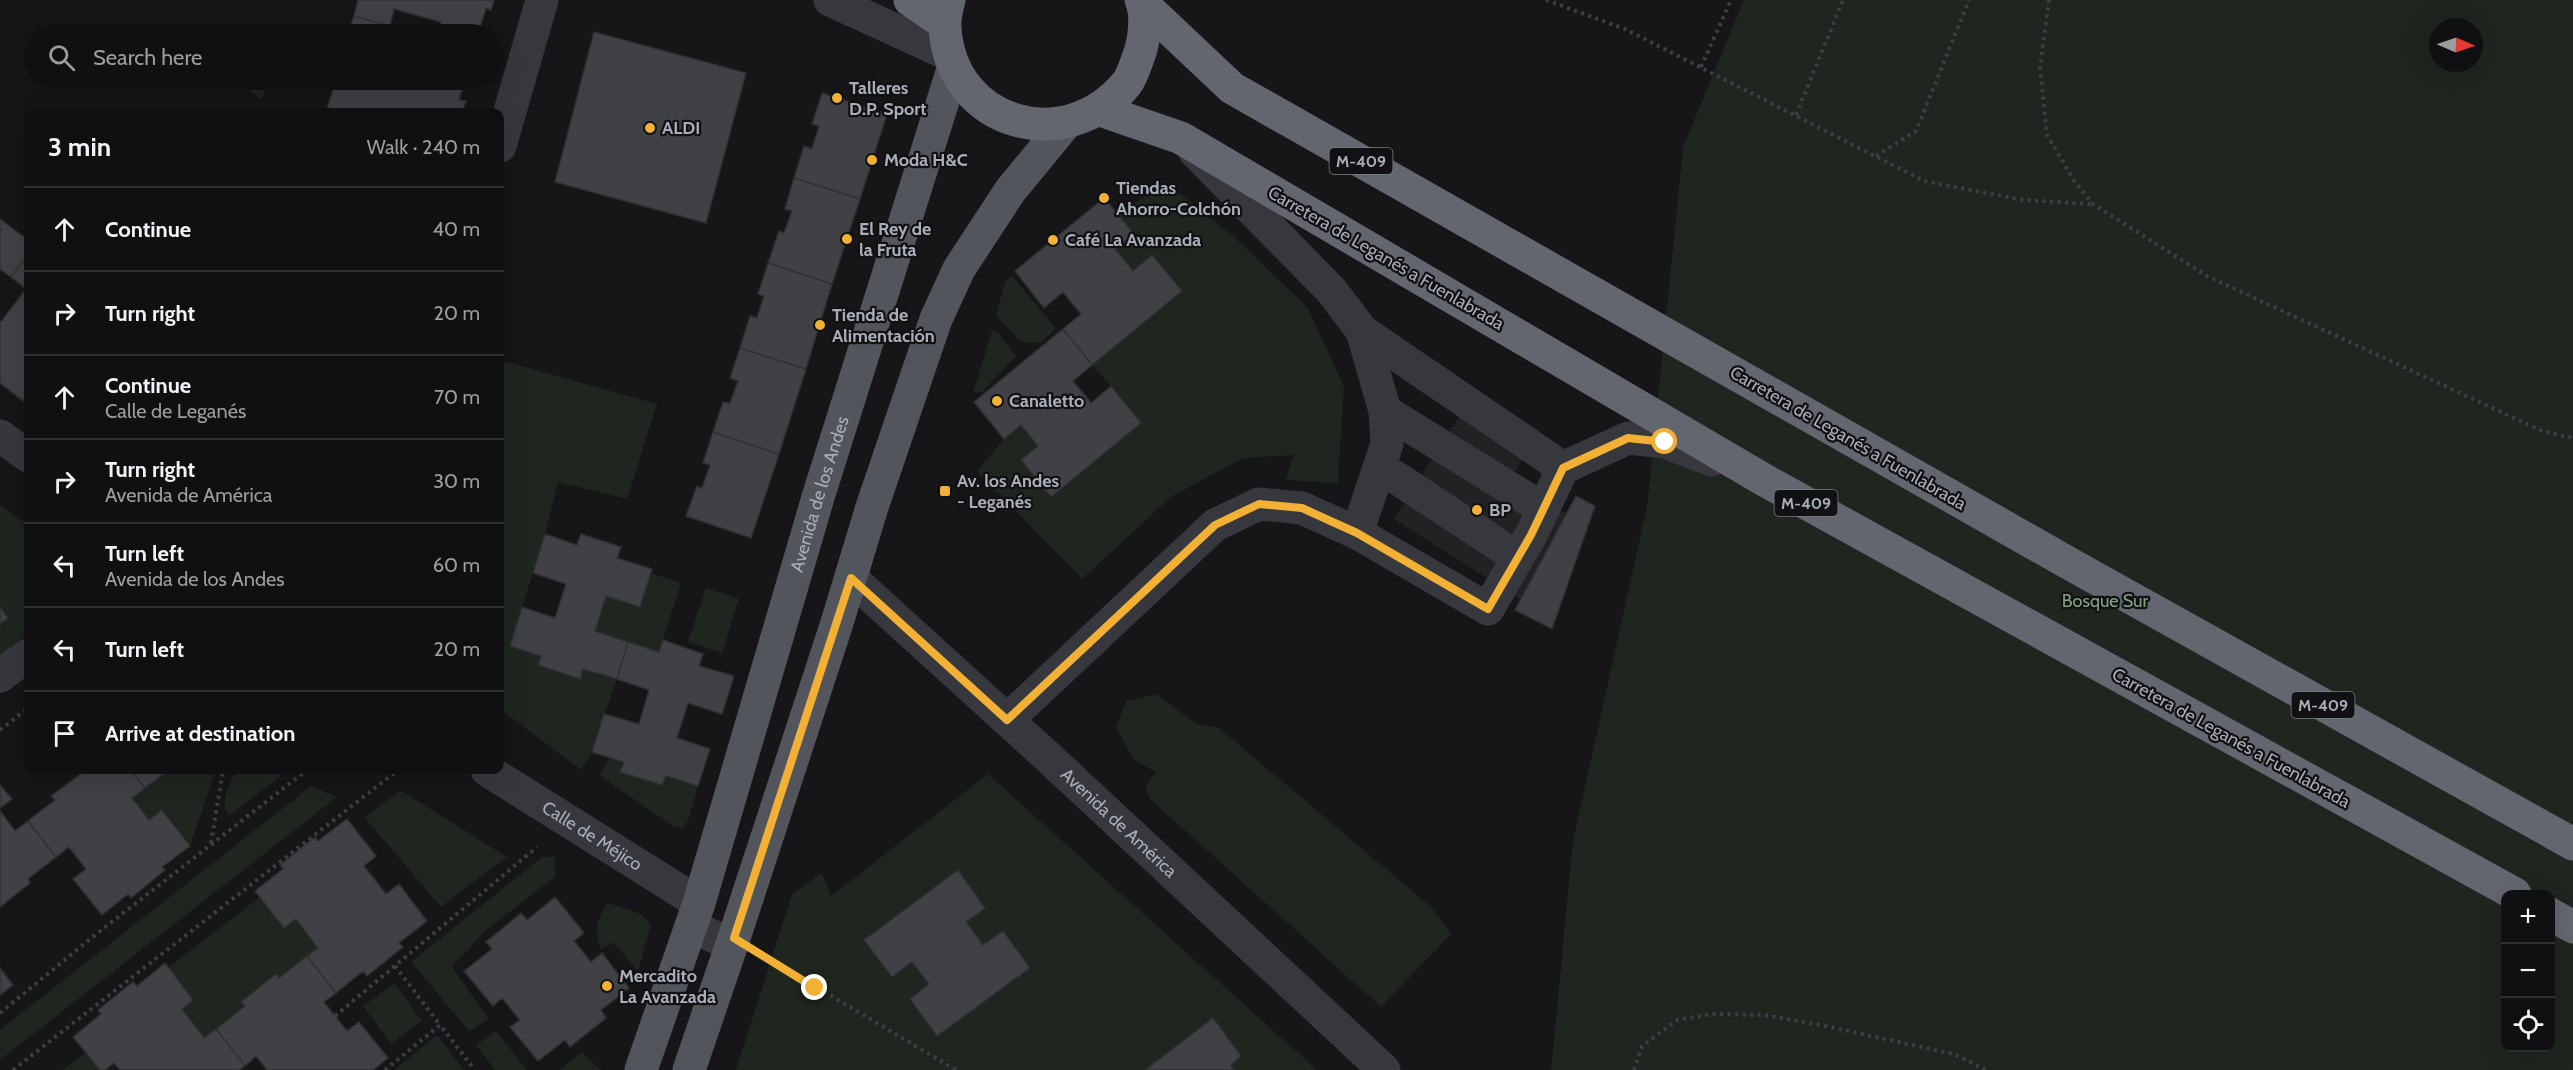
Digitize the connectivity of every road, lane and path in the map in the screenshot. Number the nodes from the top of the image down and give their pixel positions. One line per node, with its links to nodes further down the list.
1 (542, 0): 15 (street)
2 (830, 0): 10 (street)
3 (910, 0): 10 (highway, M-409)
4 (1546, 0): 11 (path)
5 (1731, 0): 11 (path)
6 (1843, 0): 13 (path)
7 (1969, 0): 17 (path)
8 (2049, 0): 18 (path)
9 (1142, 2): 12 (highway, M-409); 30 (highway, Carretera de Leganés a Fuenlabrada / M-409)
10 (950, 36): 14 (highway, M-409); 46 (main road, Avenida de los Andes)
11 (1701, 67): 13 (path)
12 (1100, 110): 14 (highway, M-409); 16 (highway, Carretera de Leganés a Fuenlabrada / M-409)
13 (1796, 115): 17 (path)
14 (1066, 123): 31 (main road)
15 (504, 132)
16 (1181, 138): 19 (street); 26 (highway, Carretera de Leganés a Fuenlabrada / M-409)
17 (1876, 156): 18 (path)
18 (2093, 204): 22 (path)
19 (1362, 331): 20 (street); 25 (street)
20 (1385, 411): 24 (street); 27 (street)
21 (0, 436): 23 (street)
22 (2573, 438)
23 (24, 453)
24 (1380, 467): 28 (street); 29 (street)
25 (1563, 468): 26 (street); 27 (street)
26 (1766, 481): 45 (highway, Carretera de Leganés a Fuenlabrada / M-409)
27 (1542, 508): 29 (street)
28 (1357, 533): 29 (street); 35 (street)
29 (1517, 557)
30 (2072, 565): 41 (highway, M-409); 44 (highway, Carretera de Leganés a Fuenlabrada / M-409)
31 (851, 578): 35 (street, Avenida de América); 49 (main road)
32 (24, 657): 33 (street)
33 (0, 676)
34 (24, 711): 36 (path)
35 (1007, 720): 60 (street, Avenida de América)
36 (0, 730)
37 (222, 774): 43 (path)
38 (302, 774): 43 (path)
39 (393, 774): 54 (path)
40 (493, 774): 42 (street, Calle de Méjico)
41 (2573, 819)
42 (568, 820): 46 (street, Calle de Méjico); 50 (path)
43 (211, 843): 51 (path)
44 (2573, 844)
45 (2508, 890)
46 (695, 914): 49 (street); 57 (main road, Avenida de los Andes)
47 (2555, 917): 48 (highway)
48 (2573, 927)
49 (733, 941): 58 (main road); 59 (path)
50 (395, 966): 52 (path); 53 (path)
51 (0, 1013)
52 (335, 1016)
53 (440, 1025): 55 (path); 56 (path)
54 (13, 1070)
55 (385, 1070)
56 (475, 1070)
57 (641, 1070)
58 (689, 1070)
59 (956, 1070)
60 (1384, 1070)
61 (1634, 1070): 62 (path)
62 (1986, 1070)

